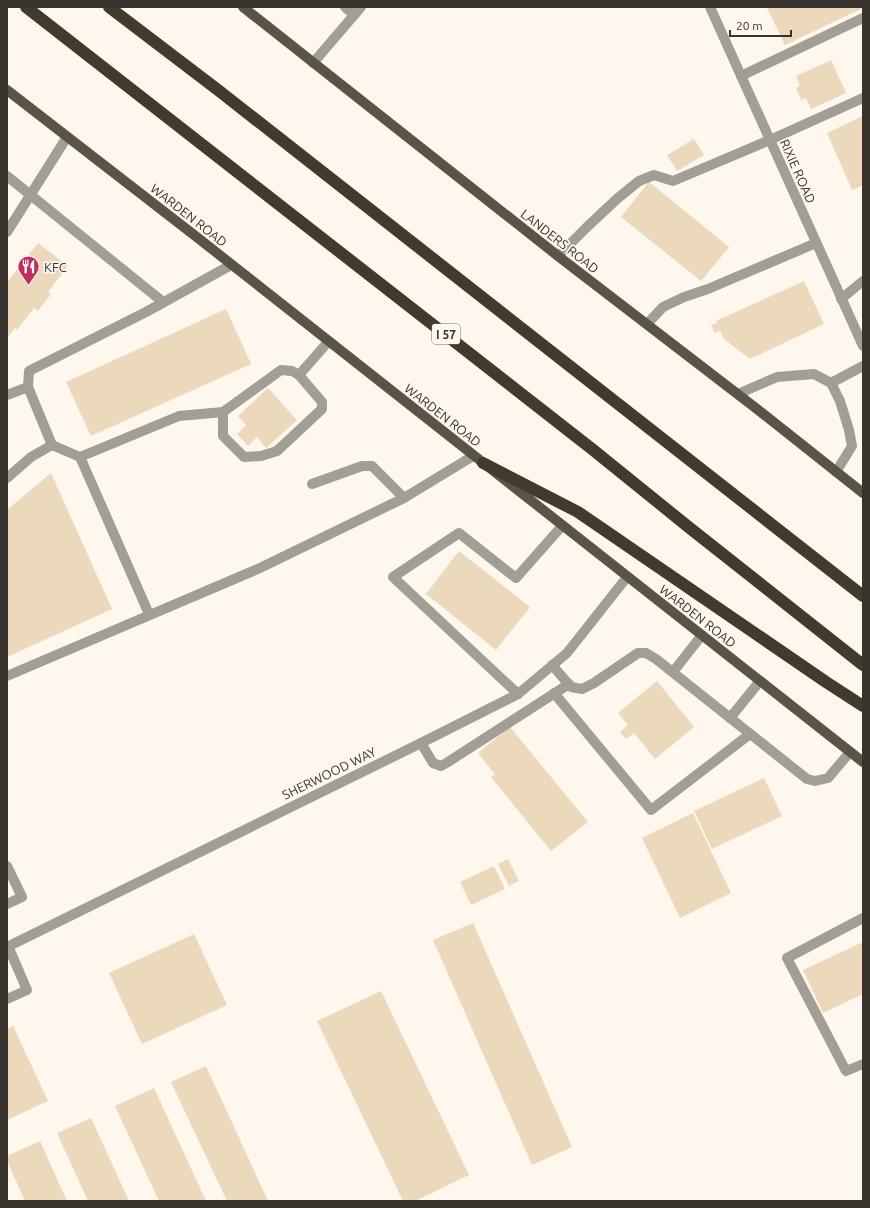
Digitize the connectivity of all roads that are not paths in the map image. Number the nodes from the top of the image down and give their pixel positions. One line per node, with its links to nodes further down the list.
1 (26, 7): 48 (highway, I 57)
2 (109, 7): 44 (highway)
3 (243, 7): 8 (main road, LANDERS ROAD)
4 (345, 7): 6 (street)
5 (710, 7): 9 (street, RIXIE ROAD)
6 (357, 11): 8 (street)
7 (863, 18): 9 (street)
8 (313, 63): 18 (main road, LANDERS ROAD)
9 (741, 76): 13 (street, RIXIE ROAD)
10 (7, 90): 12 (main road, WARDEN ROAD)
11 (863, 98): 13 (street)
12 (67, 137): 15 (street); 19 (main road, WARDEN ROAD)
13 (770, 140): 17 (street, RIXIE ROAD); 18 (street)
14 (7, 176): 15 (street)
15 (30, 194): 16 (street); 22 (street)
16 (7, 232)
17 (816, 243): 21 (street, RIXIE ROAD); 23 (street)
18 (558, 256): 23 (main road, LANDERS ROAD)
19 (231, 265): 22 (street); 24 (main road, WARDEN ROAD)
20 (863, 281): 21 (street)
21 (841, 299): 25 (street, RIXIE ROAD)
22 (163, 302): 29 (street)
23 (647, 324): 30 (main road, LANDERS ROAD)
24 (328, 342): 27 (street); 34 (main road, WARDEN ROAD)
25 (863, 346)
26 (863, 366): 28 (street)
27 (300, 375): 32 (street); 32 (street)
28 (831, 383): 30 (street); 37 (street)
29 (28, 387): 31 (street); 33 (street)
30 (738, 394): 37 (main road, LANDERS ROAD)
31 (7, 395)
32 (223, 412): 35 (street)
33 (52, 444): 35 (street); 38 (street)
34 (473, 456): 36 (main road, WARDEN ROAD); 41 (street)
35 (80, 457): 45 (street)
36 (483, 463): 42 (main road, WARDEN ROAD); 55 (highway)
37 (836, 472): 40 (main road, LANDERS ROAD)
38 (7, 478)
39 (312, 484): 41 (street)
40 (863, 493)
41 (404, 498): 45 (street)
42 (562, 526): 43 (main road, WARDEN ROAD); 53 (street)
43 (627, 577): 46 (main road, WARDEN ROAD); 47 (street, SHERWOOD WAY)
44 (863, 596)
45 (150, 614): 50 (street)
46 (702, 635): 49 (street); 51 (main road, WARDEN ROAD)
47 (552, 665): 52 (street); 53 (street, SHERWOOD WAY)
48 (863, 665)
49 (672, 672): 52 (street); 56 (street)
50 (7, 676)
51 (760, 681): 56 (street); 59 (main road, WARDEN ROAD)
52 (568, 684): 54 (street)
53 (518, 694): 58 (street, SHERWOOD WAY)
54 (554, 694): 57 (street); 58 (street)
55 (863, 706)
56 (730, 718): 57 (street)
57 (750, 734): 59 (street)
58 (421, 743): 64 (street, SHERWOOD WAY)
59 (850, 752): 60 (main road, WARDEN ROAD)
60 (863, 762)
61 (7, 866): 62 (street)
62 (7, 904)
63 (863, 918): 66 (street)
64 (8, 947): 65 (street)
65 (7, 999)
66 (863, 1064)

